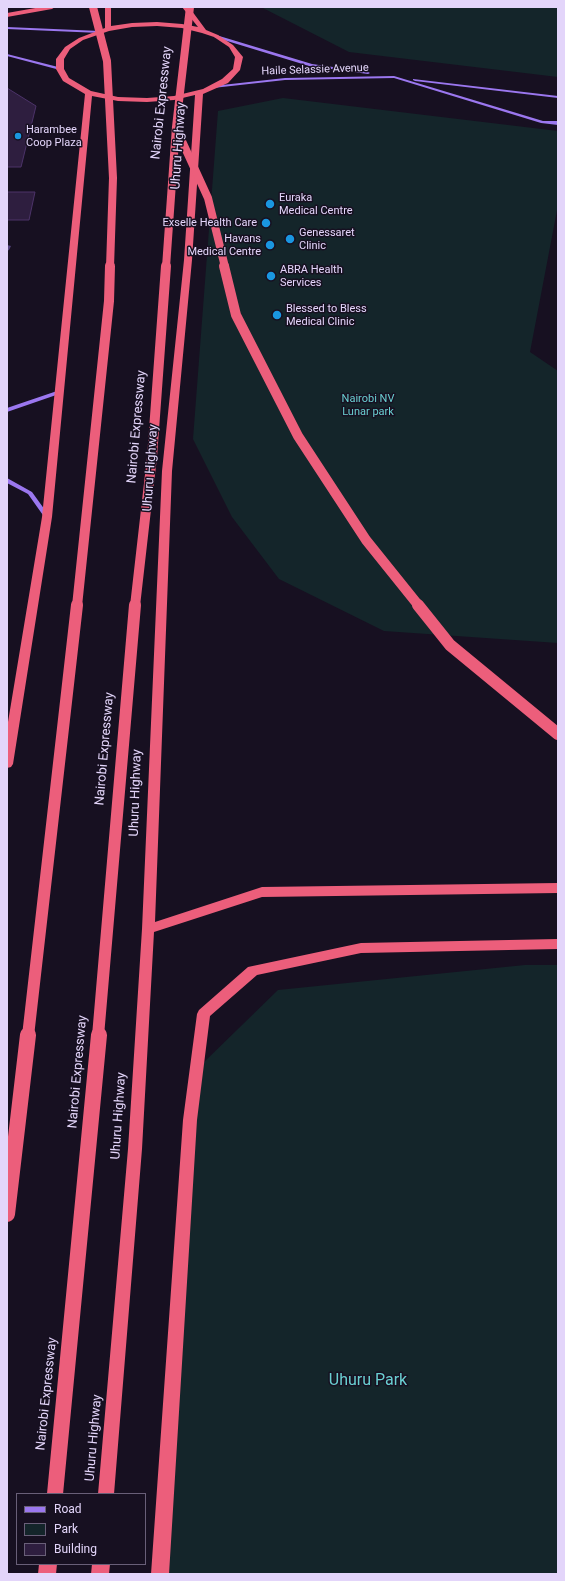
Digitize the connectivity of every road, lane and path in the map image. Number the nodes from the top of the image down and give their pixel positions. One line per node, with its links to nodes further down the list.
1 (52, 7): 6 (highway)
2 (93, 7): 30 (highway, bridge)
3 (108, 7): 8 (highway)
4 (185, 7): 9 (highway)
5 (190, 7): 20 (highway, Nairobi Expressway, bridge)
6 (7, 15)
7 (7, 28): 10 (main road)
8 (108, 30): 9 (highway); 10 (highway)
9 (204, 31): 11 (highway)
10 (100, 32): 13 (highway)
11 (216, 36): 14 (main road, Haile Selassie Avenue); 15 (highway)
12 (7, 55): 13 (main road)
13 (60, 70): 17 (highway)
14 (394, 77): 15 (main road, Haile Selassie Avenue); 18 (main road, Haile Selassie Avenue); 19 (main road)
15 (213, 87): 16 (highway)
16 (199, 93): 17 (highway); 28 (highway, Uhuru Highway)
17 (89, 94): 21 (highway)
18 (558, 97)
19 (558, 124)
20 (176, 127): 25 (highway, bridge); 31 (highway, Nairobi Expressway, bridge)
21 (60, 392): 22 (main road); 24 (highway)
22 (7, 410)
23 (7, 480): 24 (main road)
24 (47, 518): 26 (highway)
25 (558, 734)
26 (7, 764)
27 (558, 888): 28 (highway)
28 (148, 929): 32 (highway, Uhuru Highway)
29 (558, 944): 33 (highway)
30 (7, 1214)
31 (55, 1493)
32 (106, 1493)
33 (160, 1574)

